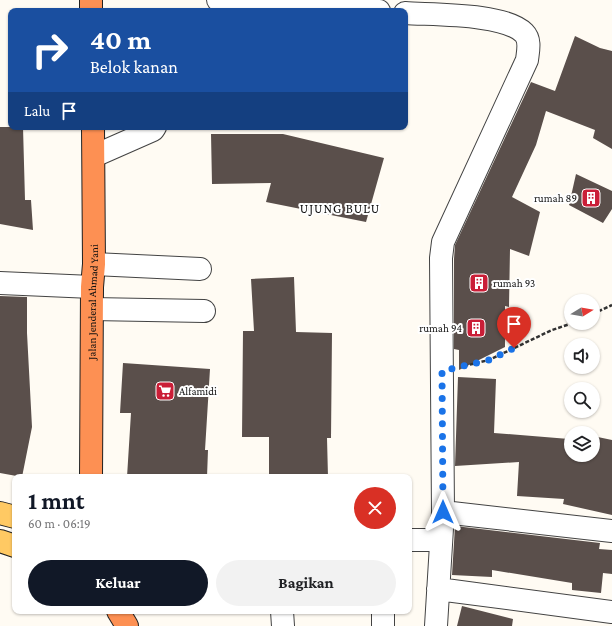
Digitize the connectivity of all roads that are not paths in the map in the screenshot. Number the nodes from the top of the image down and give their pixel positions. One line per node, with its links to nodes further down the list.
1 (218, 0): 2 (street)
2 (222, 0): 3 (street)
3 (336, 8)
4 (408, 13): 15 (street)
5 (93, 130): 7 (highway, Jalan Jenderal Ahmad Yani)
6 (154, 130): 7 (street)
7 (94, 156): 8 (highway, Jalan Jenderal Ahmad Yani)
8 (94, 264): 9 (street); 11 (highway, Jalan Jenderal Ahmad Yani)
9 (200, 269)
10 (0, 283): 11 (street)
11 (92, 287): 12 (highway, Jalan Jenderal Ahmad Yani)
12 (92, 309): 13 (street); 14 (highway, Jalan Jenderal Ahmad Yani)
13 (204, 311)
14 (91, 474)
15 (443, 512): 18 (street); 20 (street)
16 (0, 513): 17 (main road)
17 (12, 516)
18 (612, 531)
19 (412, 540): 20 (street)
20 (441, 540): 23 (street)
21 (0, 541): 22 (main road)
22 (12, 545)
23 (438, 589): 24 (street); 31 (street)
24 (612, 612)
25 (120, 614): 28 (highway)
26 (282, 614): 29 (street)
27 (383, 614): 30 (street)
28 (127, 626)
29 (283, 626)
30 (383, 626)
31 (436, 626)

